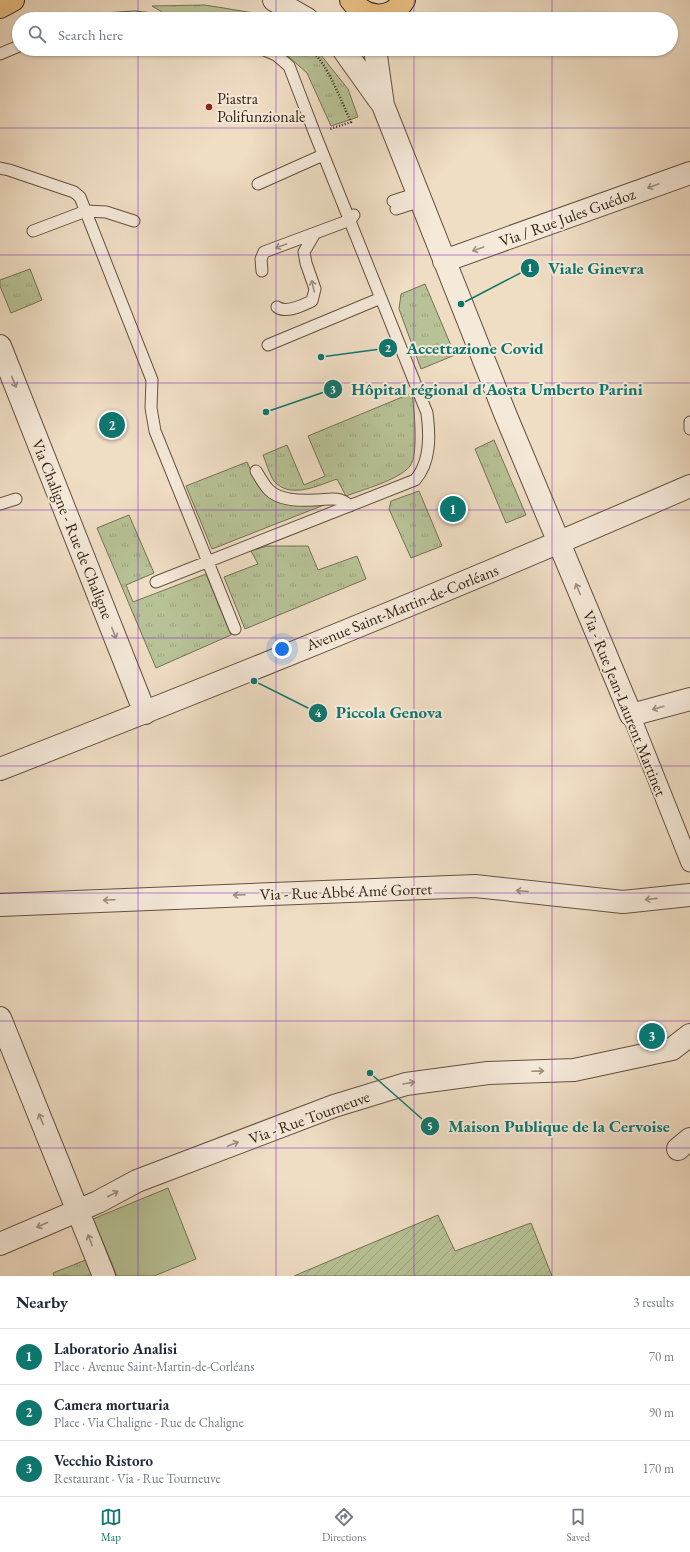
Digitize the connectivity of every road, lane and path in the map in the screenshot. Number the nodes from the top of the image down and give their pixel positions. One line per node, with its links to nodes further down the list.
1 (13, 0): 5 (main road)
2 (274, 0): 6 (street)
3 (351, 0): 7 (main road)
4 (404, 0): 8 (main road)
5 (0, 7)
6 (295, 12)
7 (363, 12)
8 (392, 12)
9 (12, 49): 10 (lane)
10 (0, 54)
11 (277, 56): 16 (lane)
12 (317, 56): 16 (path)
13 (348, 56): 15 (street)
14 (376, 56): 15 (street)
15 (383, 105): 21 (street, Via - Rue Jean-Laurent Martinet)
16 (315, 134): 17 (lane)
17 (323, 155): 20 (lane); 24 (lane)
18 (0, 168): 23 (lane)
19 (690, 173): 28 (street, Via / Rue Jules Guédoz, one-way to 28)
20 (258, 184)
21 (419, 197): 22 (lane); 28 (street, Via - Rue Jean-Laurent Martinet)
22 (395, 205)
23 (86, 211): 25 (lane); 26 (lane); 42 (lane)
24 (354, 220): 27 (lane); 30 (lane)
25 (134, 221)
26 (33, 231)
27 (316, 233): 29 (lane, one-way to 29); 31 (lane, one-way to 27)
28 (444, 261): 41 (street, Via - Rue Jean-Laurent Martinet)
29 (262, 271)
30 (381, 298): 32 (lane); 40 (lane)
31 (277, 308)
32 (268, 345)
33 (0, 346): 46 (street, Via Chaligne - Rue de Chaligne, one-way to 46)
34 (690, 422): 35 (lane)
35 (690, 429)
36 (256, 471): 40 (lane)
37 (690, 486): 41 (street, Avenue Saint-Martin-de-Corléans)
38 (16, 499): 39 (lane)
39 (0, 504)
40 (350, 506): 42 (lane)
41 (559, 543): 46 (street, Avenue Saint-Martin-de-Corléans); 47 (street, Via - Rue Jean-Laurent Martinet, one-way to 41)
42 (208, 562): 43 (lane); 44 (lane)
43 (156, 582)
44 (235, 629)
45 (687, 700): 47 (street, one-way to 47)
46 (145, 713): 48 (street, Avenue Saint-Martin-de-Corléans)
47 (631, 715): 49 (street, Via - Rue Jean-Laurent Martinet)
48 (0, 769)
49 (690, 863)
50 (690, 895): 51 (street, Via - Rue Abbé Amé Gorret, one-way to 51)
51 (0, 905)
52 (0, 1018): 54 (street, one-way to 52)
53 (690, 1035): 54 (street, Via - Rue Tourneuve, one-way to 53)
54 (78, 1210): 55 (street, Via - Rue Tourneuve, one-way to 55); 56 (street, one-way to 54)
55 (0, 1244)
56 (104, 1276)

